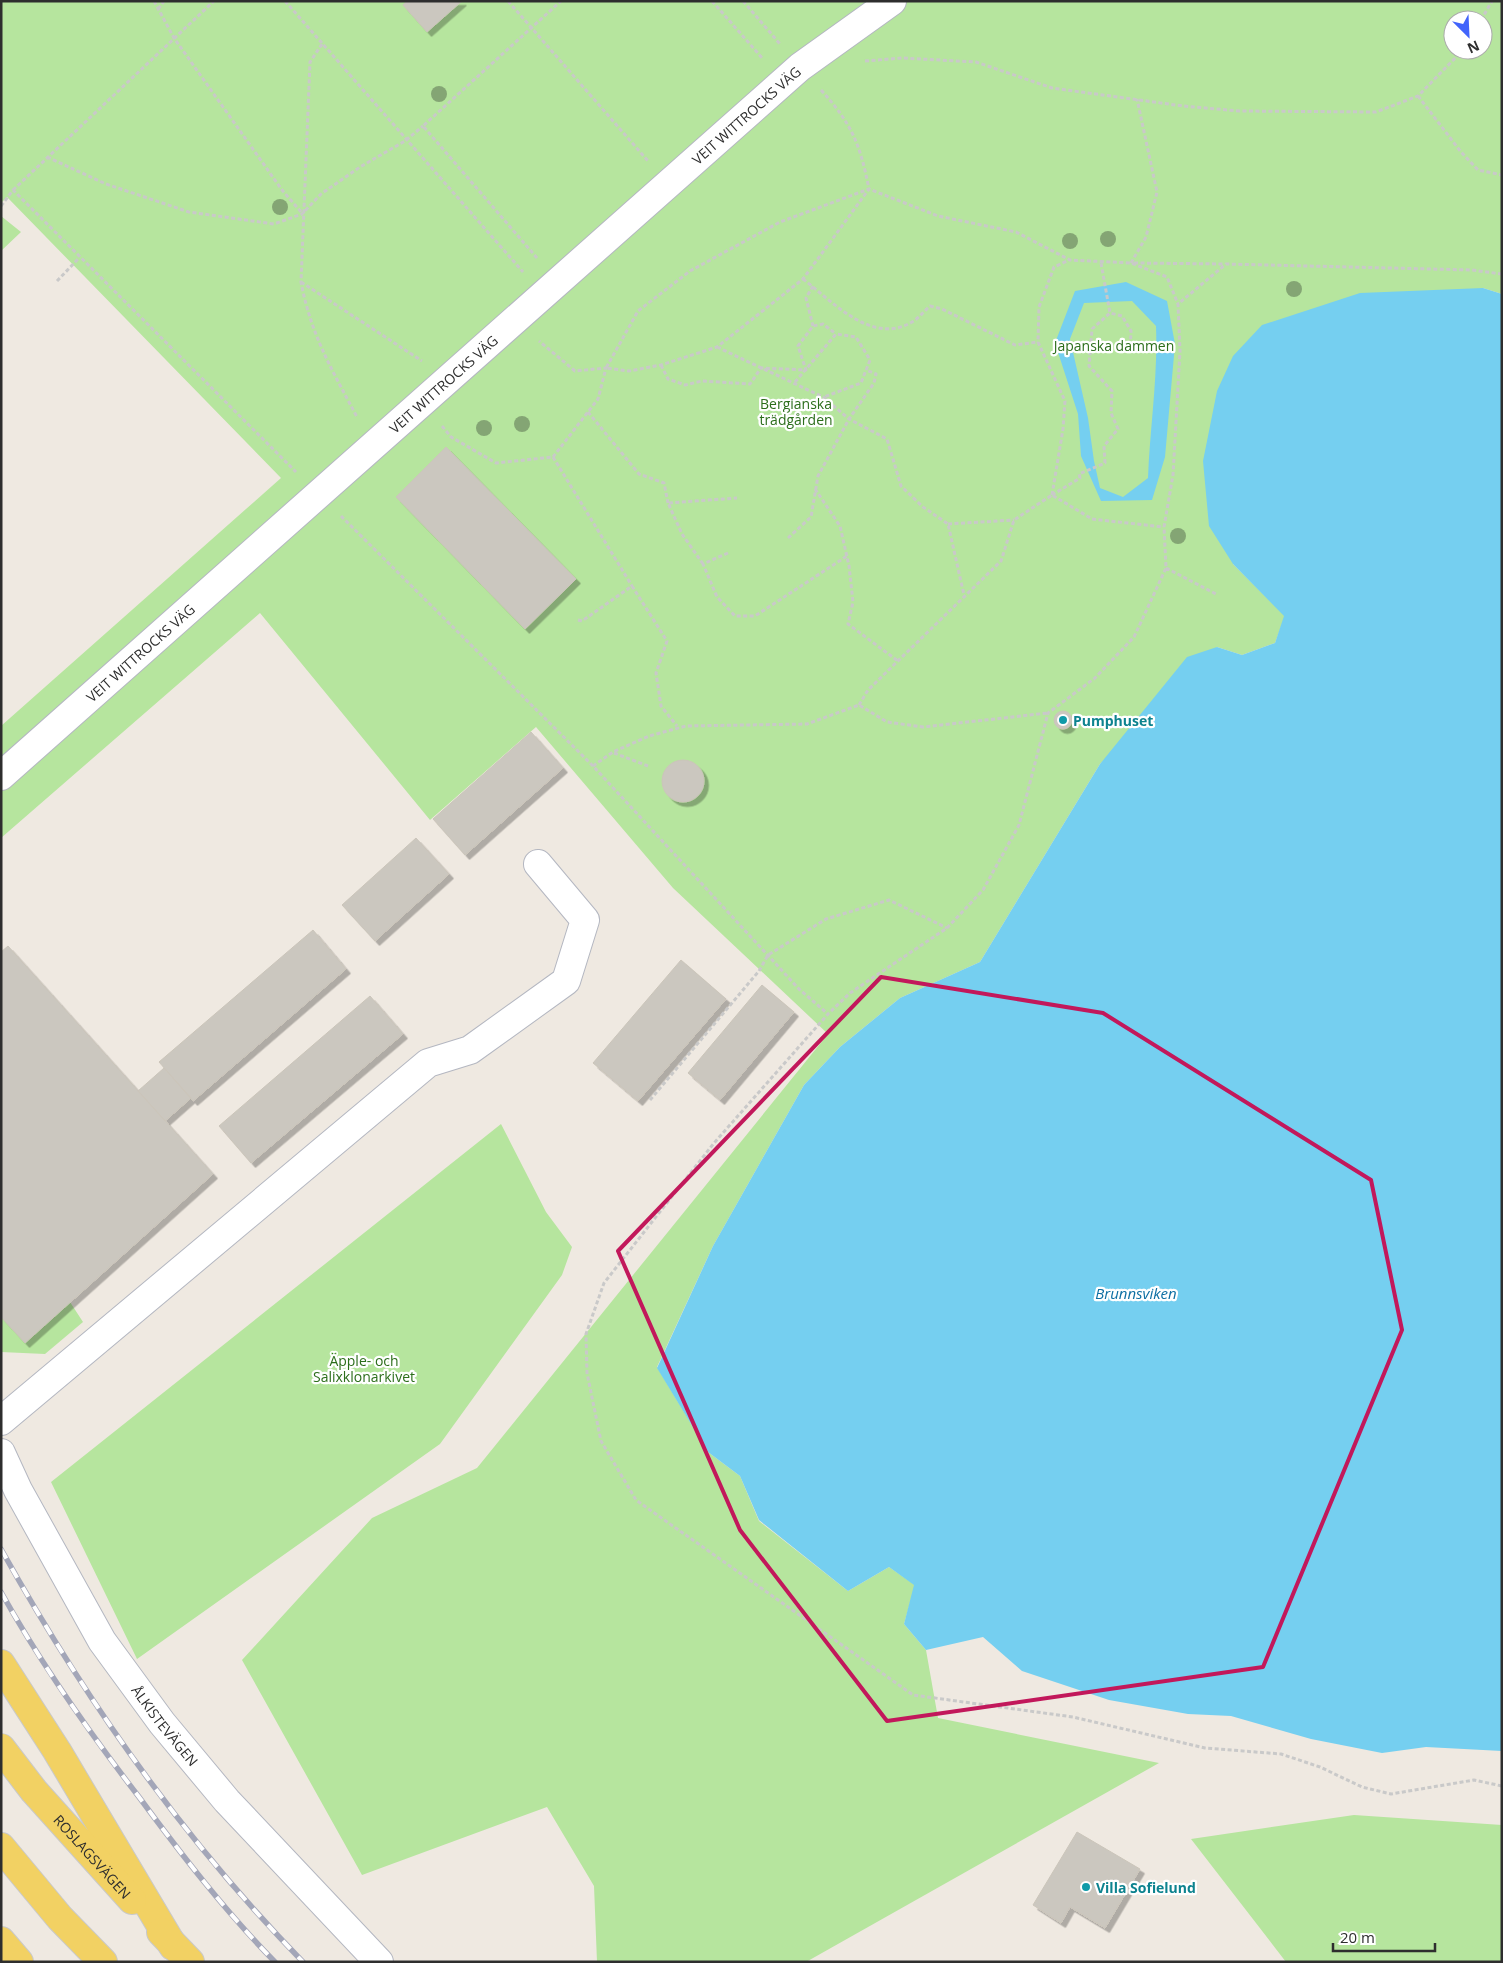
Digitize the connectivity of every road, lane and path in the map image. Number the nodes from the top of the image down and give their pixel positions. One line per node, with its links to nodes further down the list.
1 (154, 1): 10 (path)
2 (164, 1): 10 (path)
3 (214, 1): 12 (path)
4 (285, 1): 13 (path)
5 (508, 1): 11 (path)
6 (561, 1): 11 (path)
7 (712, 1): 16 (path)
8 (743, 1): 17 (path)
9 (892, 1): 17 (street, VEIT WITTROCKS VÄG)
10 (158, 9): 12 (path)
11 (532, 28): 20 (path); 23 (path)
12 (174, 38): 22 (path); 28 (path)
13 (322, 44): 21 (path); 28 (path)
14 (1453, 60): 18 (path)
15 (856, 62): 19 (path)
16 (766, 63)
17 (800, 67): 25 (path); 40 (street, VEIT WITTROCKS VÄG)
18 (1418, 96): 19 (path); 24 (path)
19 (1137, 98): 33 (path)
20 (423, 126): 21 (path); 31 (path)
21 (405, 141): 28 (path); 40 (path)
22 (46, 157): 26 (path); 28 (path)
23 (652, 165)
24 (1502, 175)
25 (869, 189): 30 (path); 36 (path); 50 (path)
26 (13, 190): 27 (path); 29 (path)
27 (1, 206)
28 (302, 214): 38 (path)
29 (79, 258): 37 (path); 63 (path)
30 (1070, 260): 32 (path); 46 (path)
31 (542, 263)
32 (1101, 263): 33 (path); 42 (path)
33 (1131, 263): 34 (path); 41 (path)
34 (1226, 264): 35 (path); 41 (path)
35 (1502, 274)
36 (803, 279): 39 (path); 47 (path)
37 (57, 281)
38 (300, 282): 54 (path); 60 (path)
39 (813, 286): 44 (path); 46 (path)
40 (543, 295): 43 (street, VEIT WITTROCKS VÄG)
41 (1178, 304): 69 (path)
42 (1110, 313): 48 (path); 64 (path)
43 (511, 324): 50 (path); 54 (street, VEIT WITTROCKS VÄG)
44 (813, 326): 45 (path); 52 (path)
45 (836, 334): 52 (path); 53 (path)
46 (1038, 342): 64 (path)
47 (717, 347): 49 (path); 51 (path)
48 (1130, 353)
49 (661, 365): 50 (path); 51 (path)
50 (606, 368): 58 (path)
51 (761, 368): 52 (path); 55 (path)
52 (806, 370): 55 (path)
53 (866, 370): 56 (path); 59 (path)
54 (449, 378): 57 (street, VEIT WITTROCKS VÄG)
55 (795, 382): 56 (path)
56 (823, 397): 59 (path)
57 (423, 402): 60 (street, VEIT WITTROCKS VÄG); 61 (path)
58 (588, 412): 61 (path); 66 (path)
59 (849, 418): 62 (path); 68 (path)
60 (373, 446): 63 (street, VEIT WITTROCKS VÄG)
61 (553, 457): 75 (path)
62 (816, 489): 70 (path); 72 (path)
63 (319, 494): 84 (path); 86 (street, VEIT WITTROCKS VÄG)
64 (1052, 496): 67 (path); 69 (path)
65 (737, 498): 66 (path)
66 (668, 503): 73 (path)
67 (1014, 520): 68 (path); 77 (path)
68 (948, 524): 77 (path)
69 (1164, 527): 74 (path)
70 (788, 538)
71 (728, 553): 73 (path)
72 (847, 556): 73 (path); 79 (path)
73 (703, 564)
74 (1166, 568): 76 (path); 81 (path)
75 (632, 586): 78 (path); 82 (path)
76 (1216, 594)
77 (964, 596): 79 (path)
78 (578, 620)
79 (898, 661): 80 (path)
80 (859, 705): 81 (path); 83 (path)
81 (1048, 713): 88 (path)
82 (677, 726)
83 (613, 752): 84 (path); 85 (path)
84 (593, 766): 89 (path)
85 (648, 766)
86 (1, 776)
87 (538, 864): 92 (street)
88 (947, 928): 89 (path); 90 (path)
89 (768, 955): 90 (path); 91 (path)
90 (828, 1014): 96 (path)
91 (650, 1100)
92 (1, 1421)
93 (1, 1452): 102 (street, ÅLKISTEVÄGEN)
94 (1, 1664): 99 (main road)
95 (1, 1748): 99 (main road, ROSLAGSVÄGEN)
96 (1502, 1786)
97 (1, 1847): 101 (main road)
98 (1, 1941): 100 (main road)
99 (182, 1954)
100 (19, 1962)
101 (103, 1962)
102 (379, 1962)

